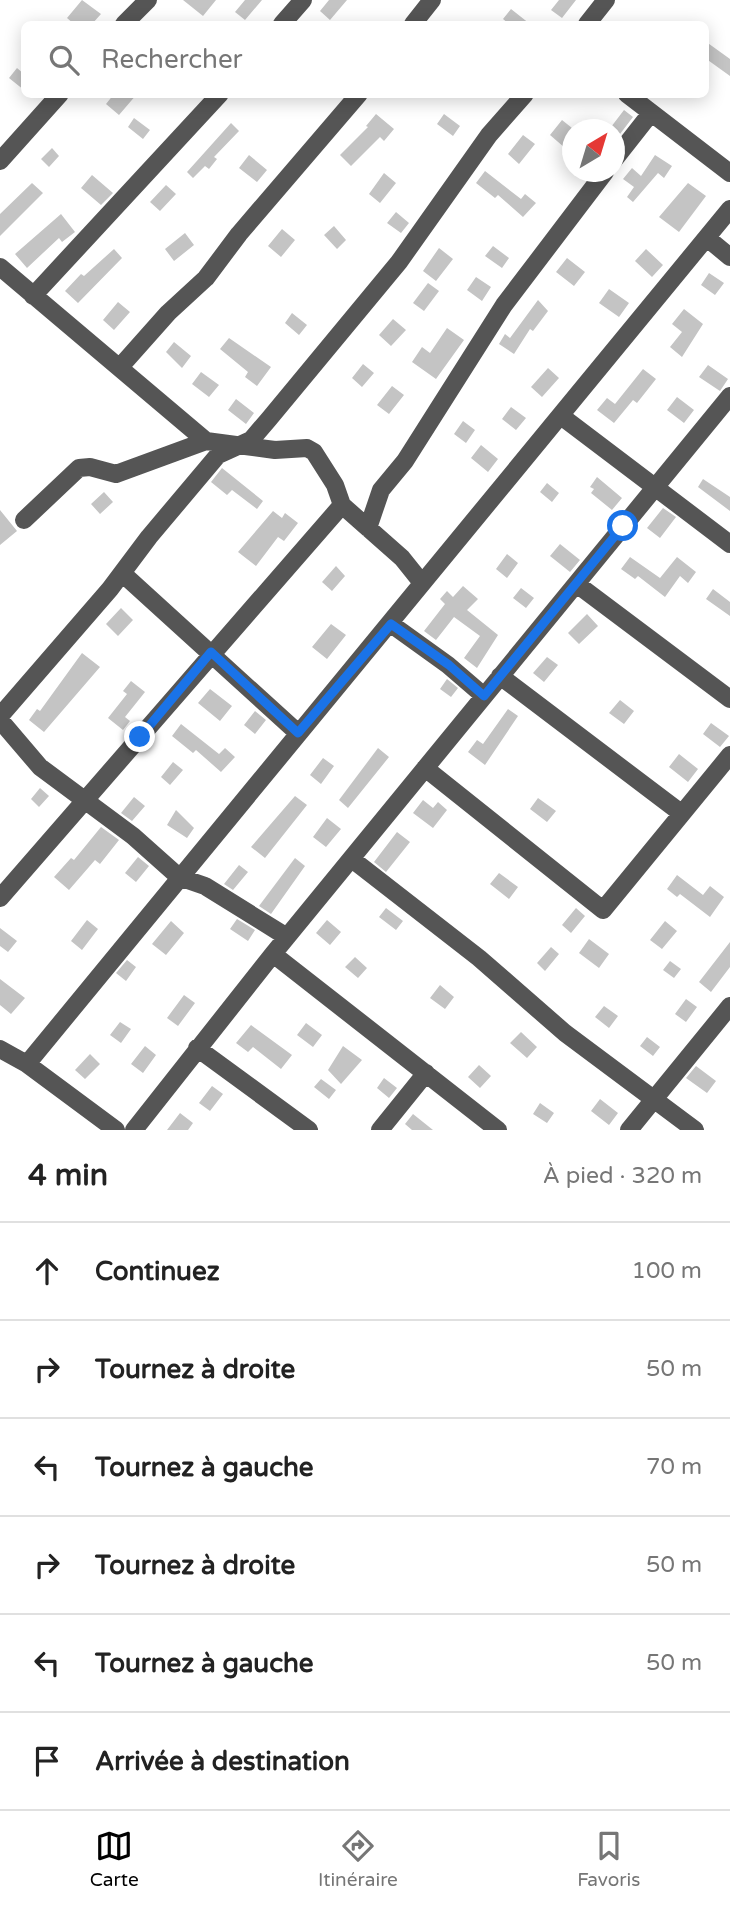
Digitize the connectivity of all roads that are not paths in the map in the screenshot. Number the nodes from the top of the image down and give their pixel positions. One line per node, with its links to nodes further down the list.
1 (148, 0): 5 (street)
2 (303, 0): 6 (street)
3 (432, 0): 7 (street)
4 (606, 0): 8 (street)
5 (127, 21)
6 (285, 21)
7 (415, 21)
8 (589, 21)
9 (56, 98): 16 (street)
10 (216, 98): 23 (street)
11 (356, 98): 24 (street)
12 (521, 98): 28 (street)
13 (631, 98): 14 (street)
14 (651, 113): 15 (street); 17 (street)
15 (625, 146)
16 (0, 161)
17 (730, 173)
18 (597, 182): 32 (street)
19 (730, 209): 20 (street)
20 (707, 238): 21 (street); 26 (street)
21 (730, 257)
22 (0, 267): 23 (street)
23 (33, 296): 24 (street)
24 (120, 367): 27 (street)
25 (730, 396): 29 (street)
26 (561, 416): 29 (street); 35 (street)
27 (206, 441): 28 (street); 31 (street)
28 (237, 446): 30 (street); 34 (street)
29 (654, 486): 33 (street); 36 (street)
30 (342, 505): 32 (street); 38 (street)
31 (23, 520)
32 (368, 528): 35 (street)
33 (730, 544)
34 (122, 573): 38 (street); 42 (street)
35 (422, 583): 37 (street)
36 (578, 585): 39 (street); 41 (street)
37 (391, 624): 40 (street); 43 (street)
38 (211, 652): 43 (street); 46 (street)
39 (500, 676): 40 (street); 47 (street)
40 (484, 696): 45 (street)
41 (730, 699)
42 (0, 718): 46 (street)
43 (298, 733): 49 (street)
44 (730, 755): 47 (street)
45 (425, 768): 47 (street); 48 (street)
46 (86, 801): 49 (street); 50 (street)
47 (681, 813)
48 (353, 860): 51 (street); 58 (street)
49 (179, 877): 51 (street); 56 (street)
50 (0, 898)
51 (287, 937): 52 (street)
52 (273, 954): 54 (street); 57 (street)
53 (730, 1006): 58 (street)
54 (197, 1048): 60 (street); 61 (street)
55 (0, 1049): 56 (street)
56 (27, 1064): 59 (street)
57 (426, 1073): 62 (street); 63 (street)
58 (654, 1099): 64 (street); 65 (street)
59 (116, 1130)
60 (134, 1130)
61 (309, 1130)
62 (380, 1130)
63 (498, 1130)
64 (629, 1130)
65 (695, 1130)

